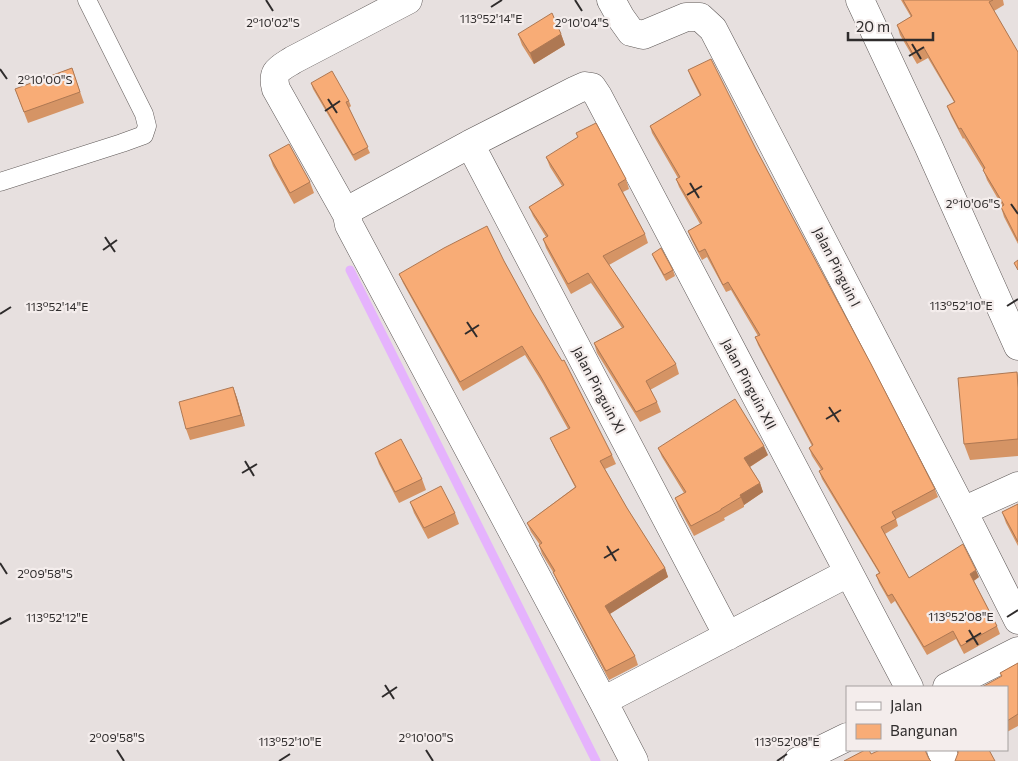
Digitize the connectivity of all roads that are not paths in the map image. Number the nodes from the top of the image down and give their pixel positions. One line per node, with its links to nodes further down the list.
1 (87, 0): 6 (lane)
2 (408, 0): 7 (street)
3 (611, 0): 10 (street, Jalan Pinguin I)
4 (860, 0): 8 (street)
5 (470, 144): 7 (street); 11 (street, Jalan Pinguin XII); 13 (street, Jalan Pinguin XI)
6 (0, 182)
7 (347, 215): 17 (street)
8 (1018, 346)
9 (1018, 486): 10 (street)
10 (963, 511): 12 (street, Jalan Pinguin I)
11 (848, 573): 13 (street); 15 (street, Jalan Pinguin XII)
12 (1018, 620)
13 (728, 636): 17 (street)
14 (1018, 651): 16 (street)
15 (908, 686)
16 (949, 686)
17 (603, 701): 19 (street)
18 (846, 737): 20 (street)
19 (634, 761)
20 (798, 761)

